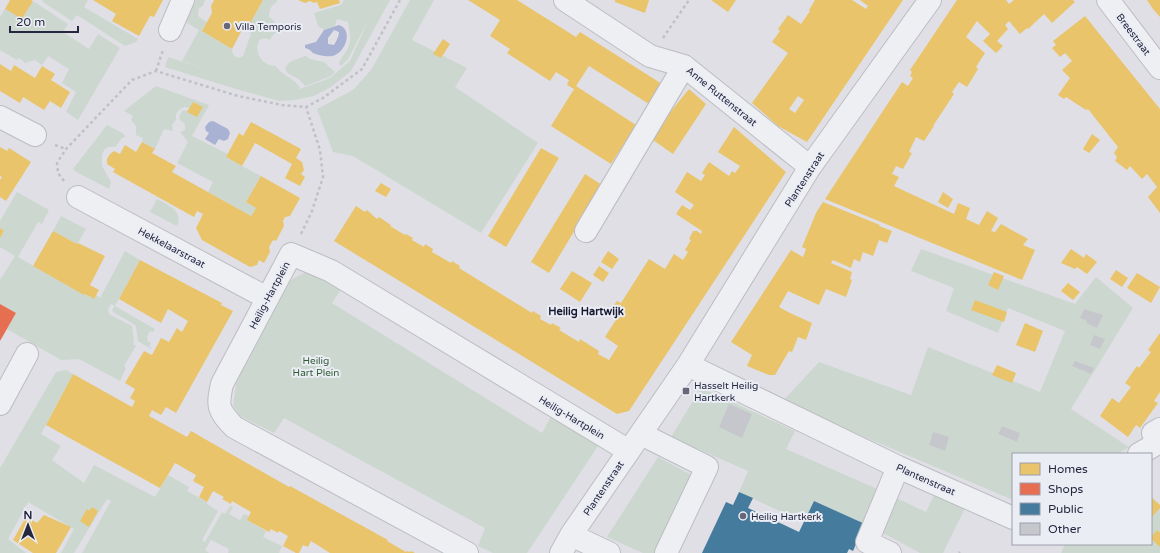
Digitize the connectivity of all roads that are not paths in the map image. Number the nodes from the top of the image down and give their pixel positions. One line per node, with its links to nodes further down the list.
1 (183, 0): 5 (street)
2 (566, 0): 6 (street, Anne Ruttenstraat)
3 (930, 0): 10 (street, Plantenstraat)
4 (1108, 0): 7 (street, Breestraat)
5 (170, 30)
6 (684, 66): 10 (street, Anne Ruttenstraat); 12 (street)
7 (1160, 68)
8 (0, 117): 9 (street)
9 (35, 135)
10 (810, 167): 15 (street, Plantenstraat)
11 (78, 197): 13 (street, Hekkelaarstraat)
12 (586, 231)
13 (267, 298): 18 (street, Heilig-Hartplein); 23 (street, Heilig-Hartplein)
14 (27, 354): 16 (street)
15 (688, 365): 18 (street, Plantenstraat); 20 (street, Plantenstraat)
16 (0, 404)
17 (1160, 429): 19 (street)
18 (635, 442): 22 (street, Plantenstraat); 25 (street, Heilig-Hartplein)
19 (1141, 453)
20 (898, 467): 21 (street, Plantenstraat); 26 (street)
21 (1012, 518)
22 (566, 544): 24 (street)
23 (467, 553)
24 (609, 553)
25 (666, 553)
26 (890, 553)

